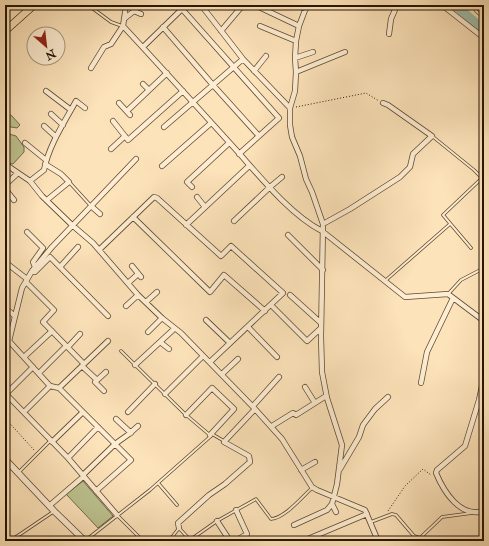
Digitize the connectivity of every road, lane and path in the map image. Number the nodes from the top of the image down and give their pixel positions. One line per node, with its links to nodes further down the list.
1 (34, 5): 19 (main road)
2 (88, 5): 15 (lane)
3 (125, 5): 14 (street)
4 (243, 5): 20 (street)
5 (295, 5): 11 (street)
6 (397, 5): 21 (street)
7 (476, 5): 13 (lane)
8 (204, 6): 20 (street)
9 (445, 6): 22 (street)
10 (259, 7): 17 (street)
11 (306, 7): 17 (street)
12 (141, 14): 14 (street)
13 (484, 18)
14 (124, 19): 15 (street)
15 (123, 26): 24 (street); 31 (street)
16 (260, 26): 23 (street)
17 (300, 26): 23 (street)
18 (163, 27): 24 (street); 30 (street); 36 (street)
19 (5, 31)
20 (221, 31): 29 (street)
21 (389, 34)
22 (484, 38)
23 (296, 41): 28 (street)
24 (143, 47): 34 (street)
25 (313, 52): 28 (street)
26 (345, 52): 33 (street)
27 (266, 56): 32 (street)
28 (295, 58): 33 (street)
29 (243, 59): 30 (street); 32 (street)
30 (234, 67): 36 (street); 53 (street)
31 (91, 68)
32 (254, 71): 44 (street)
33 (296, 72): 44 (street)
34 (167, 73): 37 (street); 39 (street)
35 (143, 84): 37 (street)
36 (213, 85): 40 (street); 53 (street)
37 (149, 90): 41 (street)
38 (46, 91): 45 (street)
39 (183, 91): 40 (street); 52 (street)
40 (194, 102): 48 (street); 51 (street)
41 (120, 103)
42 (383, 103): 44 (path); 54 (street)
43 (85, 108): 45 (street)
44 (290, 108): 83 (street)
45 (71, 110): 49 (street)
46 (51, 114): 49 (street)
47 (113, 121): 52 (street)
48 (211, 123): 57 (street); 63 (street)
49 (63, 125): 55 (street)
50 (44, 126): 55 (street)
51 (164, 127)
52 (125, 136): 58 (street)
53 (259, 136): 59 (street)
54 (432, 136): 67 (lane); 83 (street)
55 (56, 137): 61 (street)
56 (25, 143): 61 (street)
57 (230, 143): 59 (street); 71 (street)
58 (111, 149)
59 (239, 154): 64 (street)
60 (136, 159): 77 (street)
61 (46, 162): 68 (street); 69 (street)
62 (5, 164): 65 (street)
63 (162, 166)
64 (249, 166): 72 (street); 78 (street)
65 (18, 173): 68 (street); 70 (street)
66 (282, 177): 72 (street)
67 (483, 179): 84 (lane)
68 (30, 181): 76 (street)
69 (69, 182): 76 (street); 77 (lane)
70 (5, 185)
71 (192, 187)
72 (270, 187): 81 (street); 86 (street)
73 (5, 189): 75 (street)
74 (197, 197): 78 (street)
75 (14, 200)
76 (47, 200): 85 (street)
77 (91, 206): 79 (street); 85 (street)
78 (205, 207): 82 (street)
79 (100, 214)
80 (133, 218): 82 (street); 91 (street); 110 (street)
81 (234, 221)
82 (186, 224): 107 (street)
83 (323, 224): 86 (street)
84 (451, 224): 90 (lane); 99 (lane)
85 (72, 225): 91 (street); 96 (street)
86 (322, 231): 97 (street); 99 (street)
87 (28, 232): 96 (street)
88 (288, 235): 97 (street)
89 (78, 247): 94 (street)
90 (471, 248)
91 (99, 250): 100 (street)
92 (5, 262): 98 (street)
93 (132, 266): 100 (street)
94 (60, 267): 96 (street); 112 (street)
95 (484, 268): 102 (lane)
96 (33, 269): 98 (street)
97 (323, 270): 116 (street)
98 (26, 280): 111 (street); 119 (street)
99 (385, 281): 102 (street)
100 (128, 283): 103 (street)
101 (157, 292): 106 (street)
102 (448, 294): 105 (street)
103 (138, 295): 106 (street); 108 (street)
104 (290, 295): 116 (street)
105 (453, 298): 115 (street); 144 (street)
106 (146, 302): 113 (street)
107 (271, 305): 110 (street); 116 (street)
108 (126, 306)
109 (5, 308): 111 (street)
110 (265, 311): 117 (street)
111 (15, 316): 122 (street)
112 (108, 316)
113 (162, 318): 118 (street); 120 (street)
114 (206, 320): 125 (street)
115 (484, 321)
116 (321, 326): 152 (street)
117 (248, 327): 125 (street); 131 (street)
118 (174, 329): 124 (street); 130 (street)
119 (52, 331): 126 (street); 132 (street)
120 (148, 332)
121 (80, 334): 126 (street)
122 (9, 341): 127 (street); 132 (street)
123 (108, 341): 135 (street)
124 (160, 342): 128 (street); 136 (street)
125 (230, 343): 134 (street)
126 (67, 346): 135 (street); 139 (street)
127 (5, 349)
128 (169, 349)
129 (121, 351): 136 (lane)
130 (203, 356): 134 (street); 151 (street)
131 (277, 357)
132 (24, 358): 137 (street)
133 (238, 359): 140 (street)
134 (210, 362): 140 (street)
135 (83, 365): 143 (street); 147 (street)
136 (135, 365): 145 (lane)
137 (33, 367): 139 (street); 150 (street)
138 (106, 372): 143 (street)
139 (38, 373): 146 (street)
140 (222, 374): 155 (street)
141 (279, 377): 155 (street)
142 (484, 377): 178 (street)
143 (97, 380): 149 (street)
144 (421, 383)
145 (155, 384): 151 (lane); 158 (street)
146 (50, 386): 147 (street); 156 (street)
147 (59, 388): 157 (street)
148 (305, 388): 154 (street)
149 (104, 391)
150 (6, 394): 156 (street)
151 (165, 394): 159 (lane)
152 (326, 396): 154 (street); 175 (street)
153 (388, 397): 175 (street)
154 (315, 403): 163 (street)
155 (254, 407): 163 (street); 168 (street)
156 (24, 412): 167 (street)
157 (83, 412): 164 (street); 167 (street)
158 (128, 412)
159 (186, 415): 166 (lane); 166 (street)
160 (5, 418): 170 (path)
161 (116, 419): 165 (street)
162 (138, 426): 165 (street)
163 (272, 426): 174 (street)
164 (98, 427): 169 (street); 172 (street)
165 (131, 433): 169 (street)
166 (210, 434): 168 (lane); 179 (lane)
167 (52, 441): 170 (lane); 172 (street)
168 (224, 442): 197 (street)
169 (115, 444): 177 (street); 181 (street)
170 (38, 454): 176 (lane)
171 (5, 458): 176 (street)
172 (68, 458): 177 (street)
173 (315, 462): 174 (street)
174 (301, 470): 180 (street)
175 (339, 470): 182 (street)
176 (18, 473): 185 (street)
177 (83, 476): 181 (street); 185 (street)
178 (440, 481): 190 (street); 193 (path)
179 (158, 483): 184 (lane); 192 (lane)
180 (312, 487): 182 (street); 186 (lane)
181 (96, 491): 192 (street)
182 (333, 497): 183 (street); 191 (street)
183 (332, 504): 189 (street); 196 (street)
184 (177, 505)
185 (49, 506): 187 (street)
186 (236, 510): 194 (lane); 209 (street)
187 (54, 511): 199 (lane); 200 (street)
188 (484, 511): 190 (street)
189 (336, 512)
190 (473, 513): 193 (lane)
191 (366, 514): 195 (street); 210 (street)
192 (117, 515): 204 (lane); 205 (lane)
193 (387, 517): 195 (lane)
194 (217, 521): 207 (lane); 208 (street)
195 (370, 523): 211 (street)
196 (294, 525)
197 (179, 528): 206 (lane); 207 (lane)
198 (484, 531): 212 (path)
199 (17, 536): 201 (lane); 202 (lane)
200 (80, 536): 203 (street); 204 (street)
201 (10, 541)
202 (20, 541)
203 (73, 541)
204 (85, 541)
205 (143, 541)
206 (169, 541)
207 (190, 541)
208 (230, 541)
209 (235, 541)
210 (304, 541)
211 (378, 541)
212 (480, 541)

